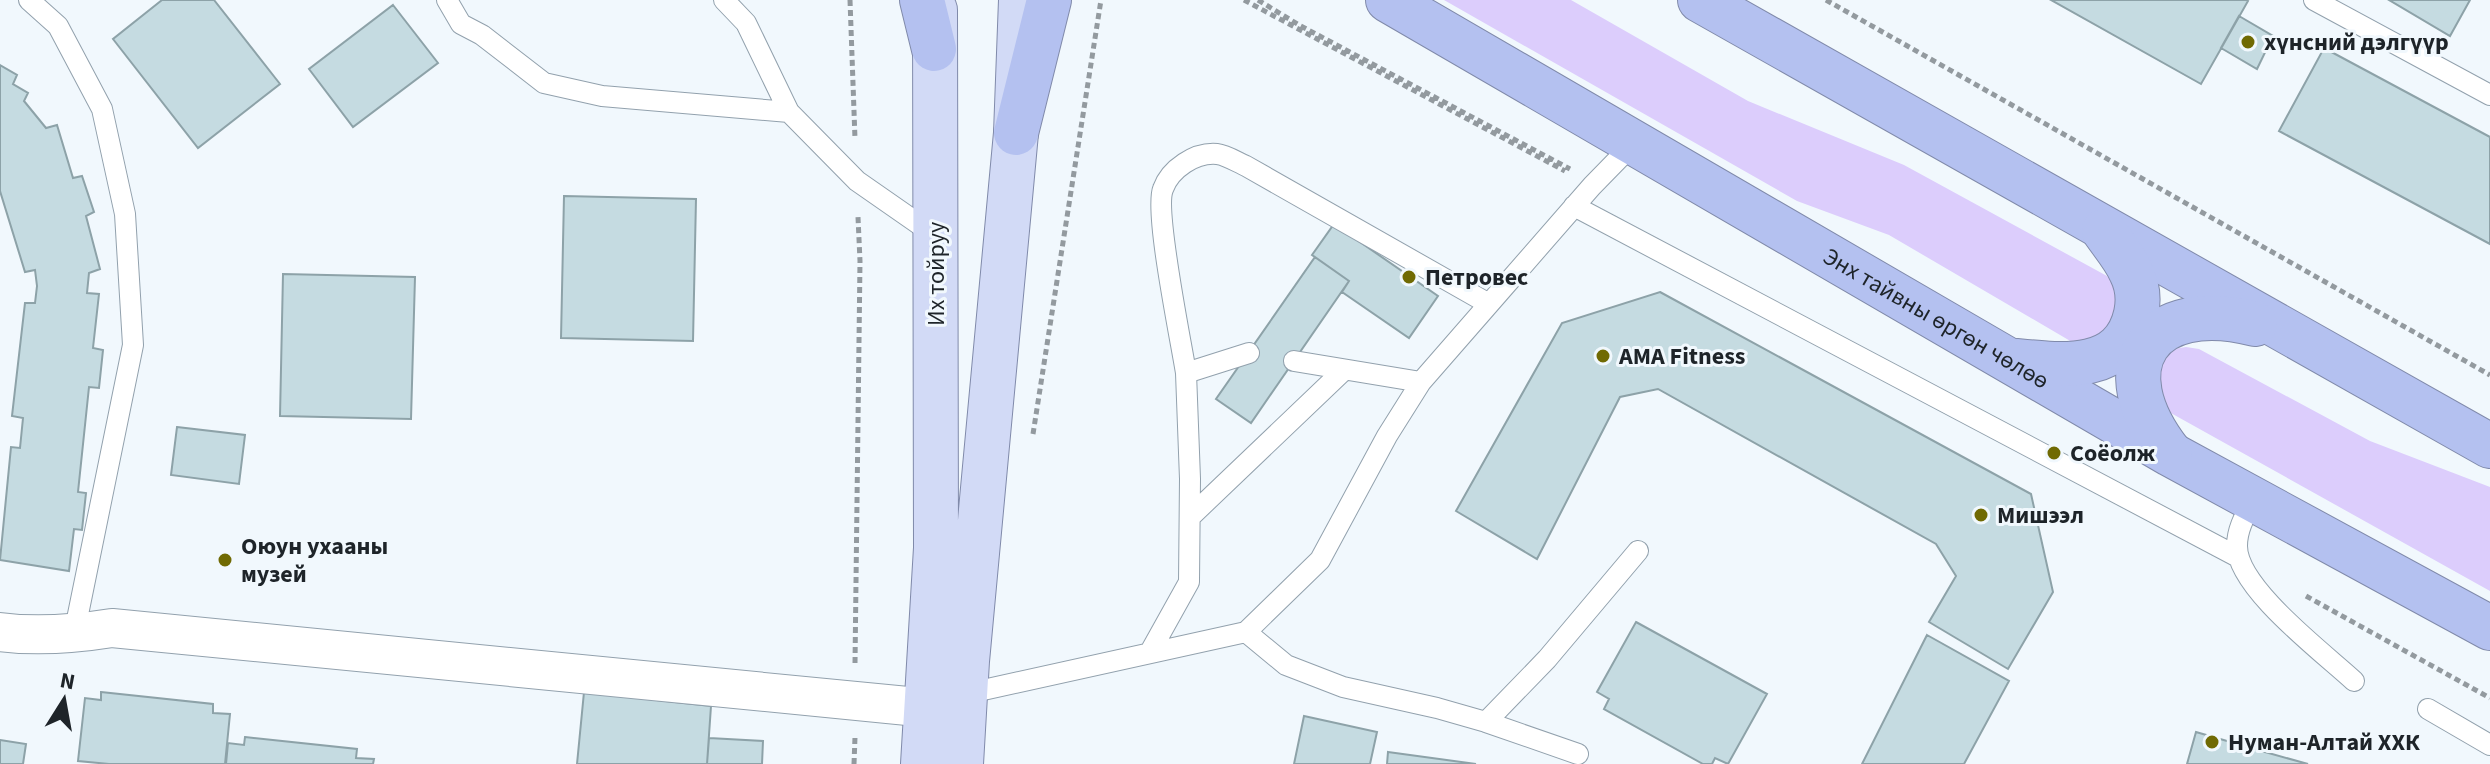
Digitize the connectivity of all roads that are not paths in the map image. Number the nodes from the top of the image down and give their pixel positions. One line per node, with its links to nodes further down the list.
1 (29, 0): 36 (lane)
2 (447, 0): 13 (lane)
3 (724, 0): 13 (lane)
4 (922, 0): 11 (highway)
5 (935, 0): 11 (main road, Их тойруу)
6 (1021, 0): 14 (main road)
7 (1049, 0): 14 (highway)
8 (1388, 0): 15 (highway, Энх тайвны өргөн чөлөө)
9 (2314, 0): 12 (lane)
10 (1701, 1): 17 (highway)
11 (934, 49): 18 (main road, Их тойруу)
12 (2490, 95)
13 (789, 112): 18 (lane)
14 (1016, 133): 39 (main road)
15 (1634, 143): 16 (lane); 23 (highway, Энх тайвны өргөн чөлөө)
16 (1574, 206): 19 (lane); 32 (lane)
17 (2104, 231): 20 (highway); 23 (highway)
18 (936, 237): 39 (main road, Их тойруу)
19 (1489, 304): 25 (lane); 26 (lane)
20 (2284, 331): 27 (highway); 28 (highway)
21 (1249, 353): 25 (lane)
22 (1294, 361): 24 (lane)
23 (2012, 361): 28 (highway, Энх тайвны өргөн чөлөө)
24 (1344, 370): 26 (lane); 30 (lane)
25 (1186, 373): 30 (lane)
26 (1421, 382): 35 (lane)
27 (2490, 446)
28 (2170, 454): 29 (highway, Энх тайвны өргөн чөлөө)
29 (2254, 499): 32 (lane); 33 (highway, Энх тайвны өргөн чөлөө)
30 (1190, 517): 37 (lane)
31 (1638, 551): 41 (lane)
32 (2238, 557): 38 (lane)
33 (2490, 628)
34 (0, 632): 36 (street)
35 (1246, 632): 37 (lane); 41 (lane)
36 (74, 634): 39 (street)
37 (1150, 652): 39 (lane)
38 (2354, 681)
39 (953, 688): 44 (main road); 45 (main road)
40 (2428, 709): 42 (lane)
41 (1486, 722): 43 (lane)
42 (2490, 745)
43 (1578, 754)
44 (923, 764)
45 (961, 764)

